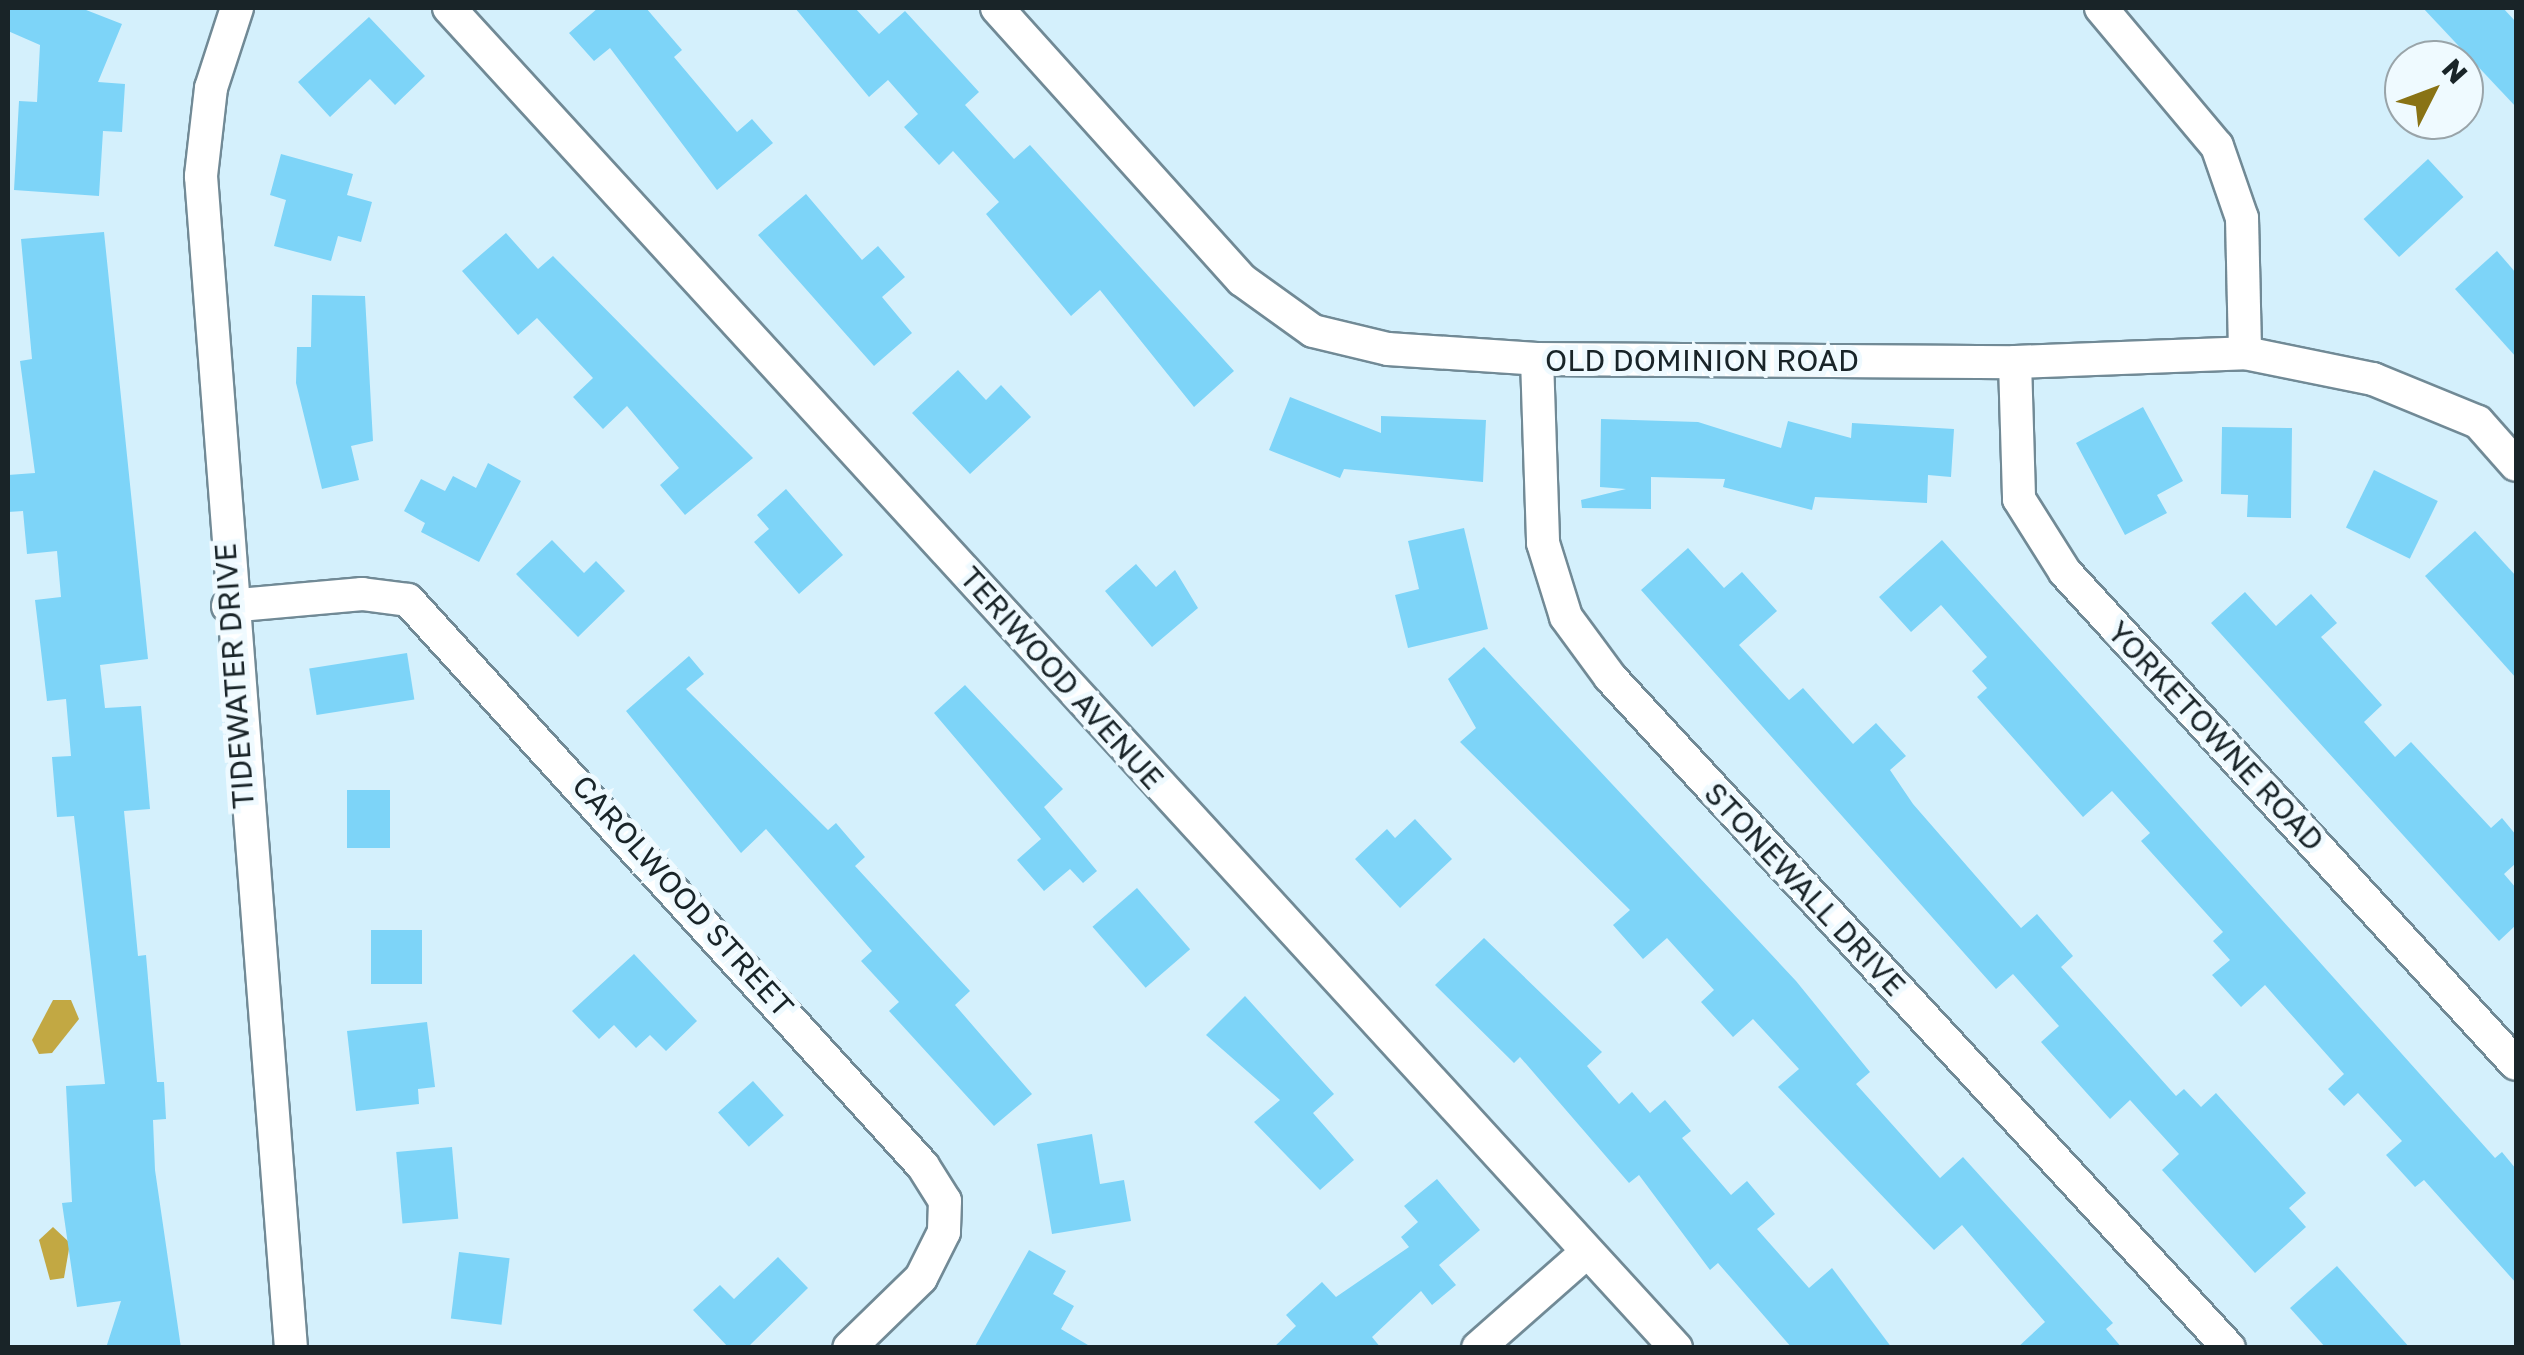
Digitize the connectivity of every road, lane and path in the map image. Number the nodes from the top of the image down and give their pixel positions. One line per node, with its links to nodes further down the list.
1 (237, 8): 9 (street, TIDEWATER DRIVE)
2 (449, 8): 11 (street, TERIWOOD AVENUE)
3 (2101, 8): 5 (street)
4 (1003, 9): 6 (street, OLD DOMINION ROAD)
5 (2245, 353): 7 (street, OLD DOMINION ROAD); 8 (street, OLD DOMINION ROAD)
6 (1536, 360): 7 (street, OLD DOMINION ROAD); 16 (street, STONEWALL DRIVE)
7 (2015, 362): 10 (street, YORKETOWNE ROAD)
8 (2516, 465)
9 (228, 606): 12 (street, TIDEWATER DRIVE); 13 (street, CAROLWOOD STREET)
10 (2516, 1064)
11 (1587, 1252): 14 (street); 15 (street, TERIWOOD AVENUE)
12 (292, 1348)
13 (849, 1348)
14 (1478, 1348)
15 (1676, 1348)
16 (2229, 1348)

